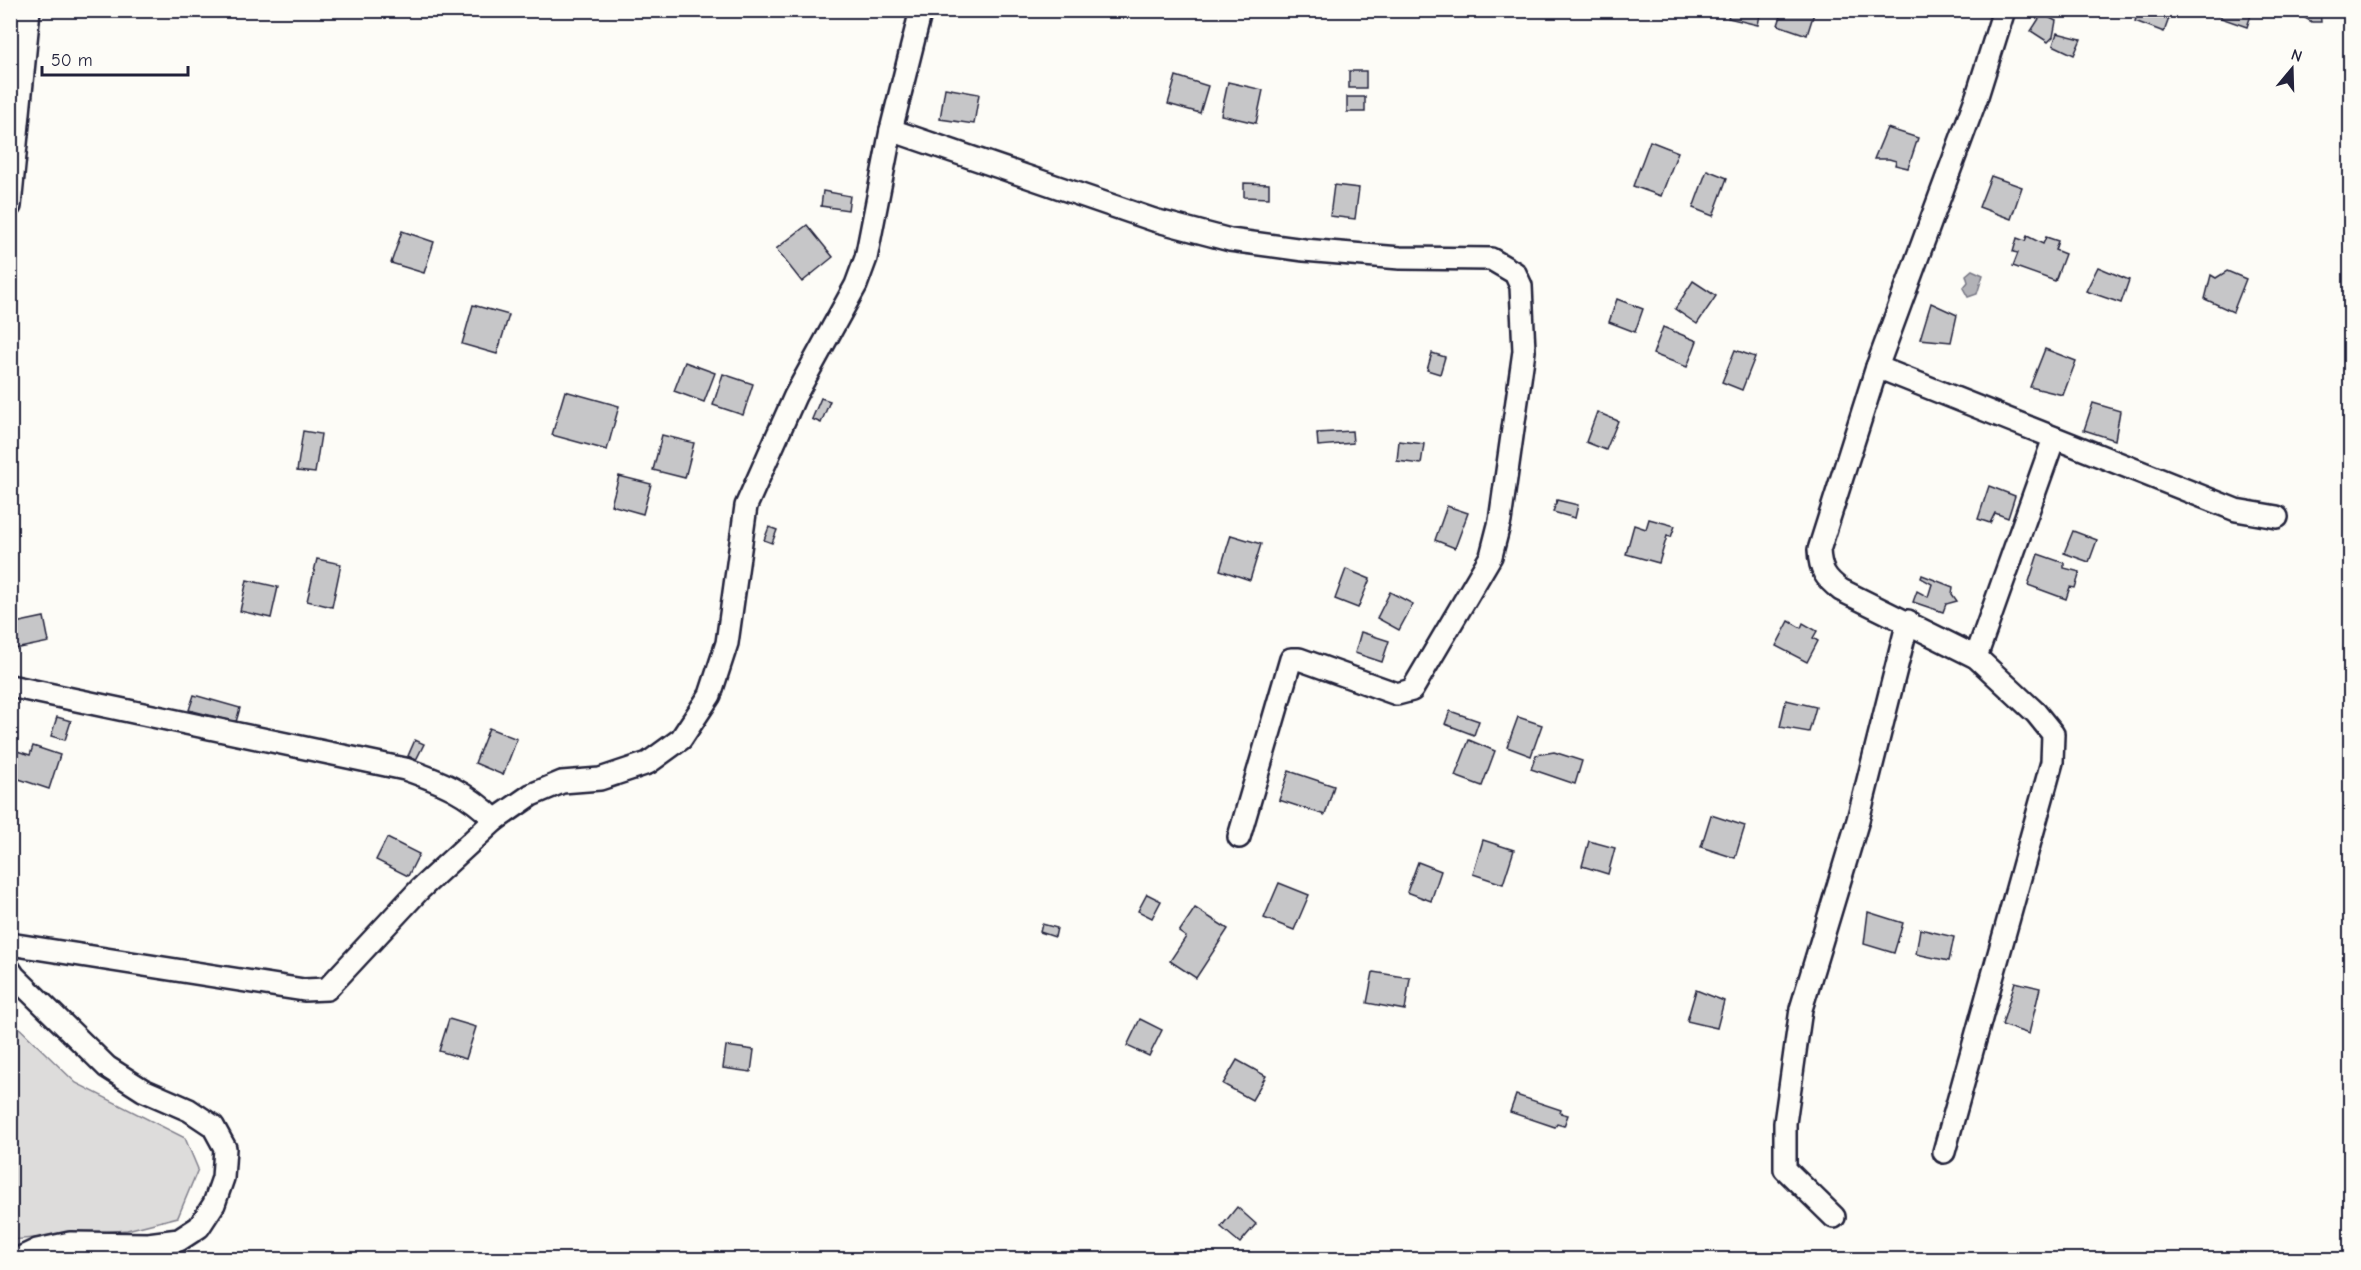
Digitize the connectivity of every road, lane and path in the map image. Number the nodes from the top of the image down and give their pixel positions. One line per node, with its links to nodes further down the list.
1 (29, 10): 5 (street)
2 (921, 10): 4 (street)
3 (2004, 10): 6 (street)
4 (891, 130): 12 (street); 13 (street)
5 (10, 206)
6 (1877, 367): 7 (street); 9 (street)
7 (2054, 438): 8 (street); 10 (street)
8 (2277, 517)
9 (1908, 621): 10 (street); 17 (street)
10 (1976, 657): 16 (street)
11 (10, 686): 12 (street)
12 (495, 820): 14 (street)
13 (1239, 837)
14 (10, 944)
15 (10, 970): 18 (street)
16 (1944, 1152)
17 (1834, 1217)
18 (16, 1260)

